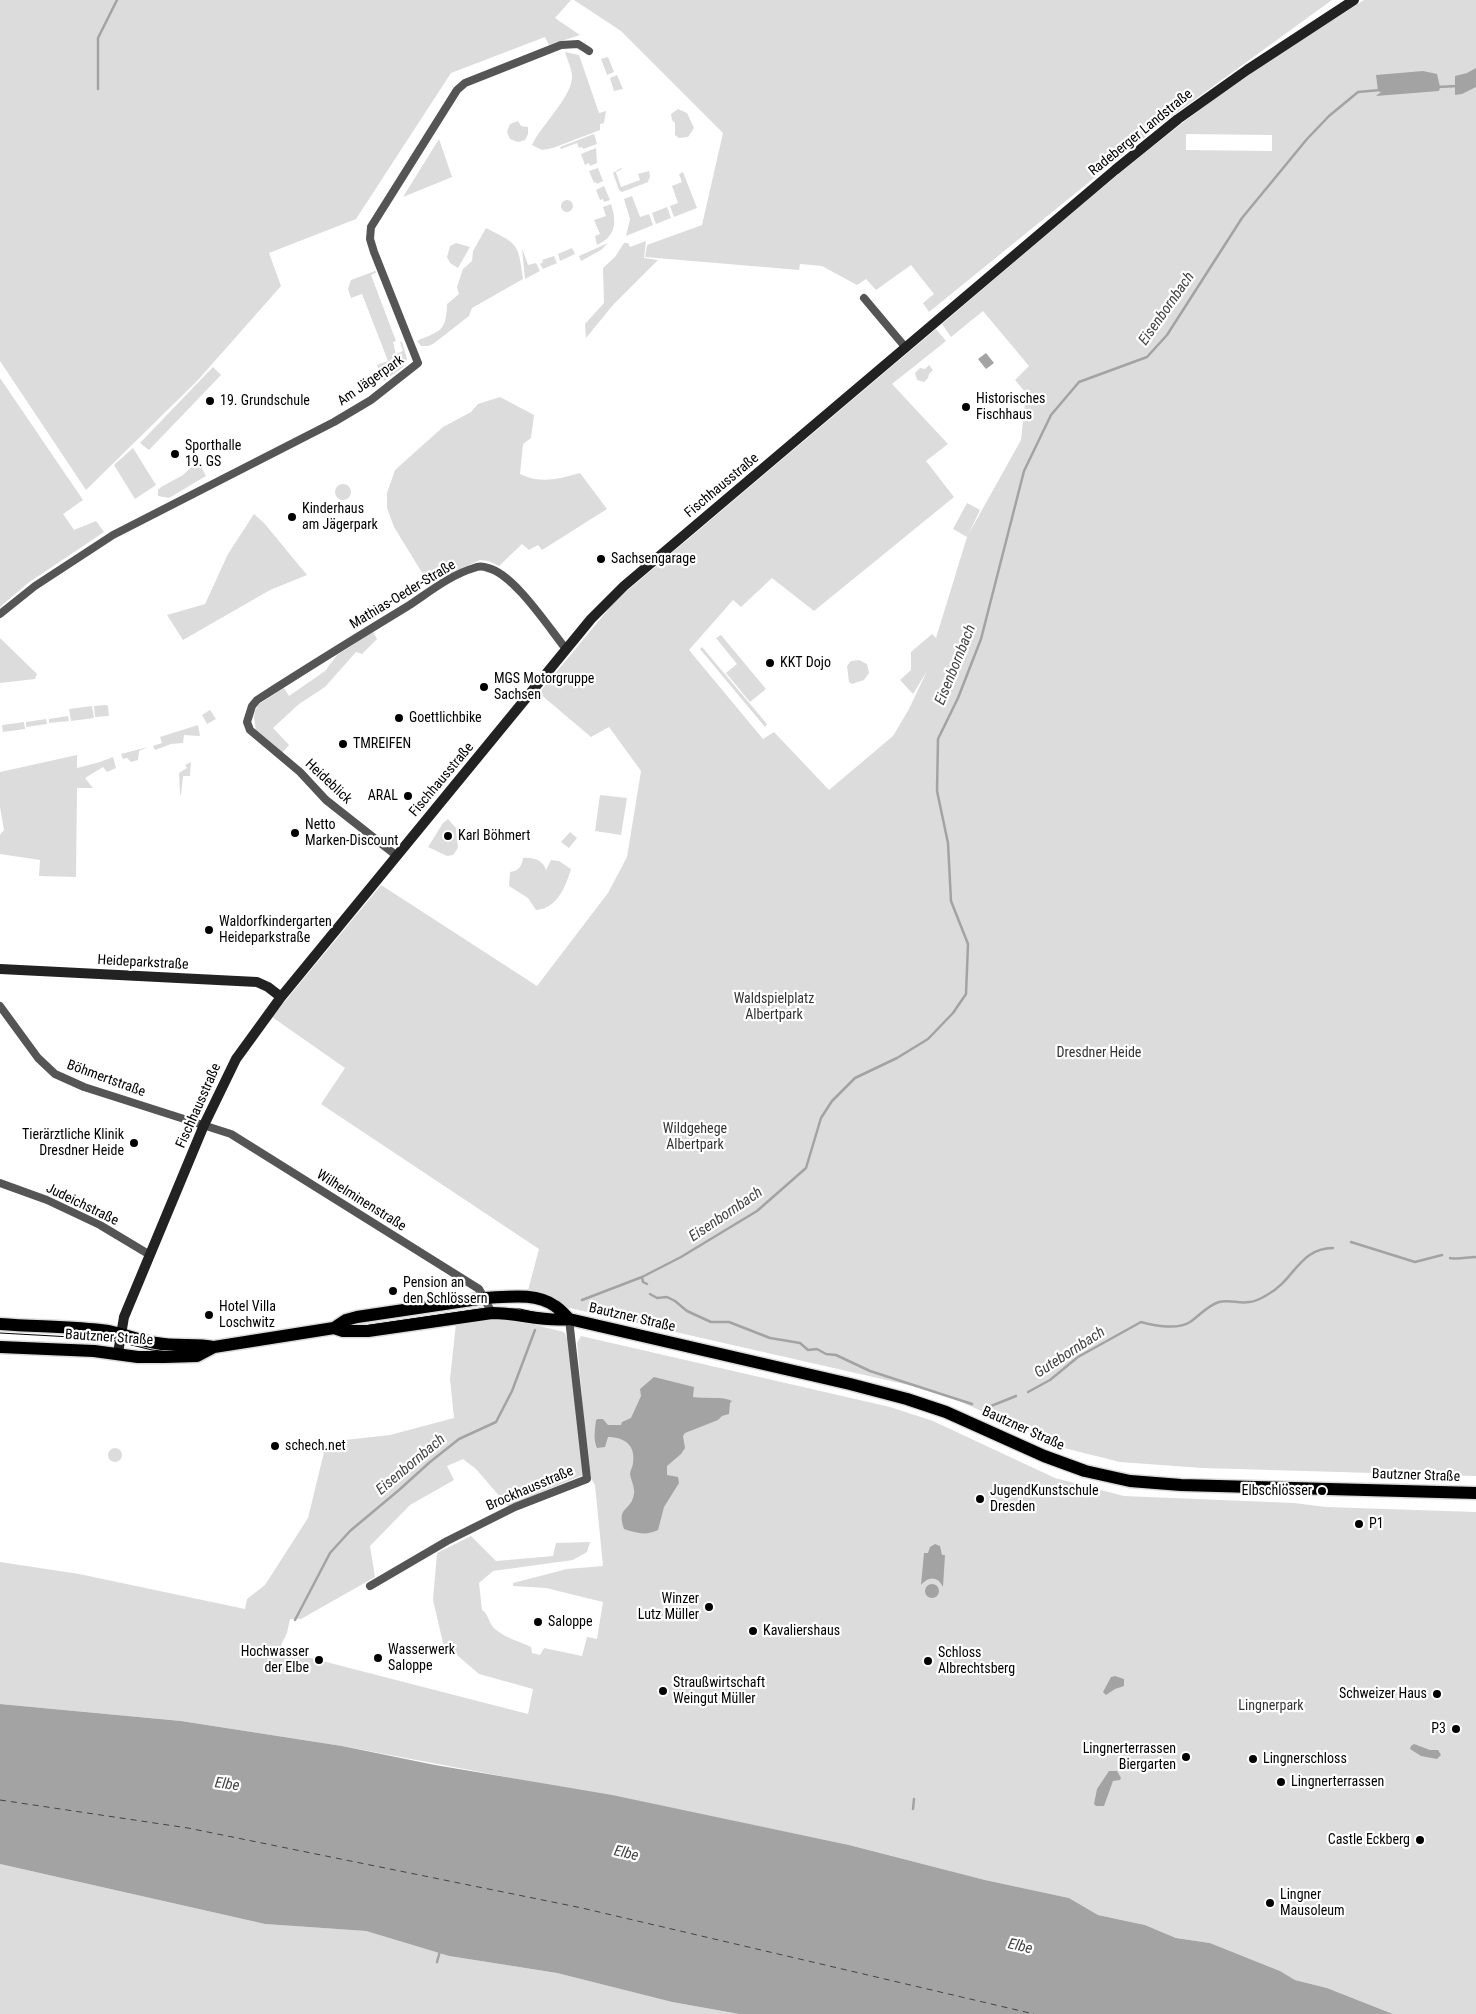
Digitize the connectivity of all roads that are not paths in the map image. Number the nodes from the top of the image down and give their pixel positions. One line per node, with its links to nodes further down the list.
1 (1354, 0): 4 (main road, Radeberger Landstraße)
2 (588, 51): 6 (street, Am Jägerpark)
3 (864, 298): 5 (street)
4 (958, 304): 5 (main road, Fischhausstraße)
5 (906, 348): 7 (main road, Fischhausstraße)
6 (0, 614)
7 (566, 649): 8 (street, Mathias-Oeder-Straße); 9 (main road, Fischhausstraße)
8 (246, 722): 9 (street, Heideblick)
9 (397, 856): 11 (main road, Fischhausstraße)
10 (0, 971): 11 (main road, Heideparkstraße)
11 (281, 997): 13 (main road, Fischhausstraße)
12 (0, 1006): 13 (street, Böhmertstraße)
13 (204, 1125): 15 (main road, Fischhausstraße); 16 (street, Wilhelminenstraße)
14 (0, 1183): 15 (street, Judeichstraße)
15 (150, 1255): 21 (main road, Fischhausstraße)
16 (485, 1298): 17 (street, Wilhelminenstraße); 18 (main road, Bautzner Straße); 20 (main road, Bautzner Straße)
17 (492, 1313): 18 (main road, Bautzner Straße); 20 (main road, Bautzner Straße)
18 (569, 1319): 25 (main road, Bautzner Straße); 26 (street, Brockhausstraße)
19 (0, 1324): 21 (main road, Bautzner Straße)
20 (334, 1328): 23 (main road, Bautzner Straße)
21 (121, 1334): 23 (main road, Bautzner Straße); 24 (main road, Fischhausstraße)
22 (0, 1347): 24 (main road, Bautzner Straße)
23 (214, 1347): 24 (main road, Bautzner Straße)
24 (118, 1353)
25 (1476, 1493)
26 (370, 1586)

